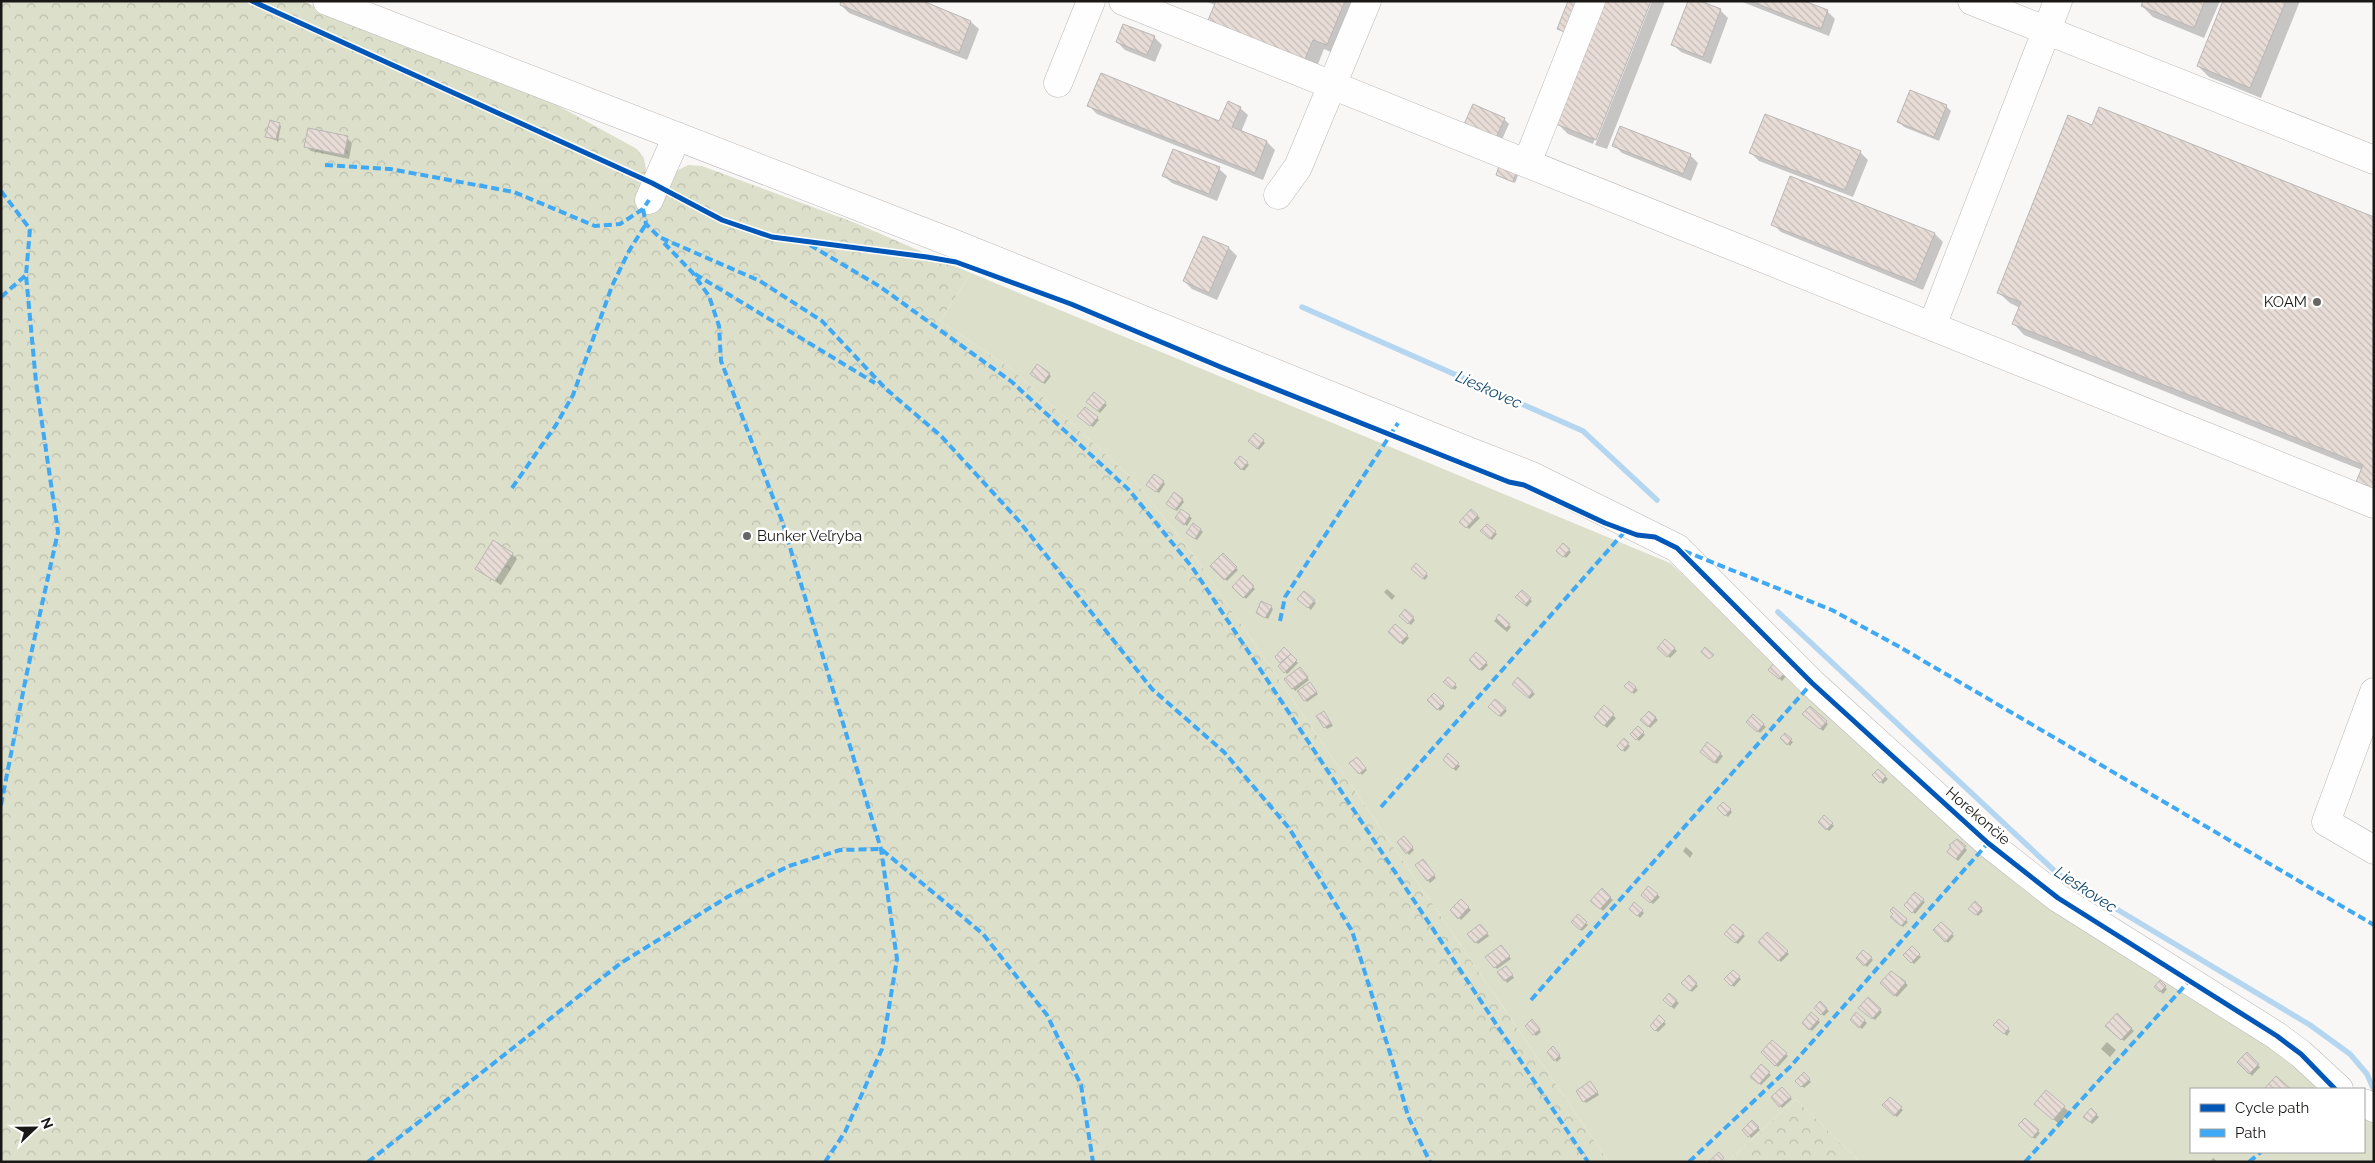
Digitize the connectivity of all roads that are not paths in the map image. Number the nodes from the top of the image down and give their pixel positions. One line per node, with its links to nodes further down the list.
1 (327, 1): 11 (lane, Horekončie)
2 (1091, 1): 9 (lane)
3 (1123, 1): 10 (lane)
4 (1367, 1): 10 (lane)
5 (1591, 1): 13 (lane)
6 (1972, 1): 8 (lane)
7 (2058, 1): 8 (lane)
8 (2046, 31): 12 (lane); 16 (lane)
9 (1058, 83)
10 (1333, 85): 13 (lane); 14 (lane)
11 (677, 136): 15 (lane); 20 (lane, Horekončie)
12 (2374, 160)
13 (1527, 163): 16 (lane)
14 (1278, 195)
15 (649, 200)
16 (1932, 326): 17 (lane)
17 (2374, 504)
18 (2373, 696): 19 (lane)
19 (2374, 850)
20 (2338, 1088)

